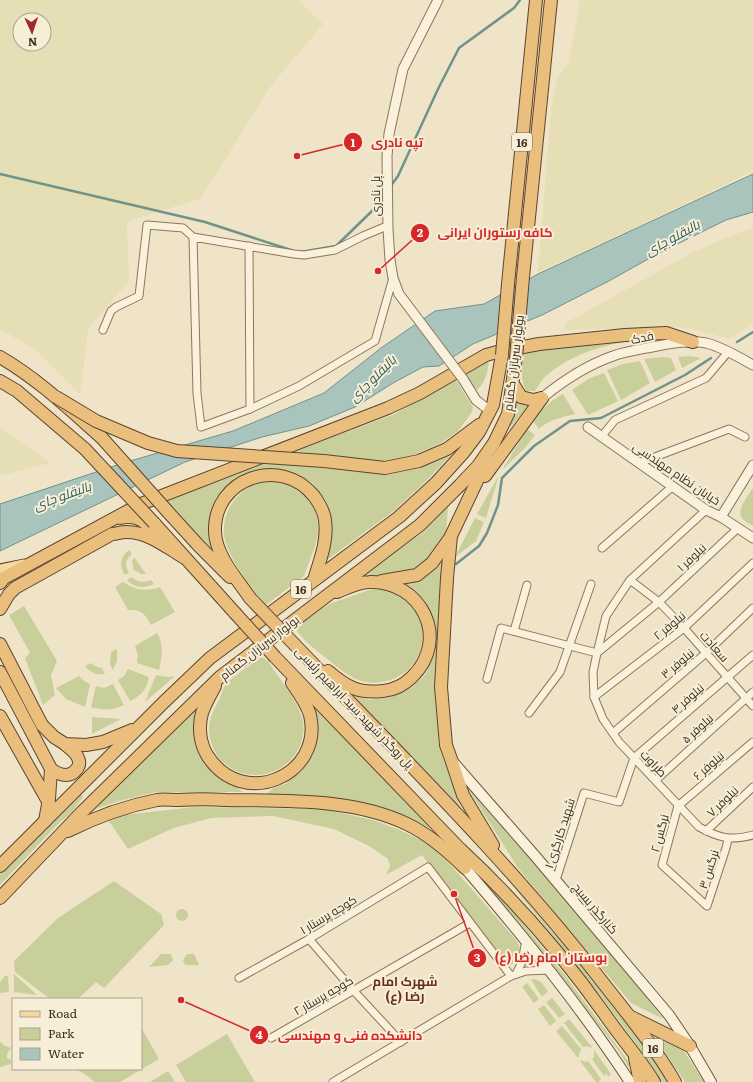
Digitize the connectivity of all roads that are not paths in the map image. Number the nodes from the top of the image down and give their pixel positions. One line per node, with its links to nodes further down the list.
1 (438, 0): 4 (street, پل نادری)
2 (536, 0): 18 (highway, بولوار سربازان گمنام / 16, bridge)
3 (551, 0): 14 (highway, بولوار سربازان گمنام / 16, bridge)
4 (387, 226): 6 (street); 7 (street, پل نادری)
5 (194, 237): 6 (street); 8 (street); 17 (street)
6 (249, 246): 17 (street)
7 (393, 278): 17 (street); 18 (street, پل نادری, bridge)
8 (103, 330)
9 (693, 342): 10 (street, فدک); 16 (street, فدک); 29 (highway)
10 (728, 352): 12 (street, فدک); 20 (street)
11 (0, 357): 15 (highway)
12 (753, 365)
13 (0, 381): 34 (highway, پل روگذر شهید سید ابراهیم رئیسی, bridge)
14 (513, 384): 16 (highway); 22 (highway, بولوار سربازان گمنام / 16)
15 (56, 396): 18 (highway, bridge); 45 (highway, پل روگذر شهید سید ابراهیم رئیسی, bridge)
16 (542, 398): 26 (highway)
17 (250, 409)
18 (488, 416): 38 (highway, بولوار سربازان گمنام / 16)
19 (588, 427): 20 (street, خیابان نظام مهندسی)
20 (601, 436): 23 (street, خیابان نظام مهندسی)
21 (745, 438): 23 (street)
22 (494, 443): 26 (highway); 44 (highway, بولوار سربازان گمنام / 16)
23 (639, 463): 25 (street, خیابان نظام مهندسی)
24 (753, 465): 28 (street)
25 (673, 486): 27 (street, خیابان نظام مهندسی); 33 (street)
26 (469, 498): 31 (highway)
27 (706, 510): 28 (street, خیابان نظام مهندسی); 39 (street, طراوت)
28 (721, 517): 30 (street, خیابان نظام مهندسی)
29 (114, 519): 36 (highway); 50 (highway)
30 (738, 528): 32 (street, خیابان نظام مهندسی); 46 (street, نیلوفر ۱)
31 (451, 536): 40 (highway); 75 (highway)
32 (753, 538)
33 (602, 548)
34 (183, 557): 48 (highway); 58 (highway, پل روگذر شهید سید ابراهیم رئیسی / 16, bridge)
35 (753, 563): 49 (street, نیلوفر ۲)
36 (31, 564): 37 (main road); 41 (highway)
37 (0, 570)
38 (314, 580): 45 (highway); 50 (highway, بولوار سربازان گمنام / 16)
39 (630, 580): 46 (street, سعادت); 55 (street, طراوت)
40 (377, 582): 44 (highway); 53 (highway)
41 (0, 583)
42 (591, 584): 54 (street)
43 (527, 585): 51 (street)
44 (325, 595): 60 (highway, بولوار سربازان گمنام)
45 (250, 598): 53 (highway, پل روگذر شهید سید ابراهیم رئیسی, bridge)
46 (659, 602): 49 (street, سعادت); 55 (street)
47 (753, 608): 56 (street, نیلوفر ۳)
48 (0, 609)
49 (684, 628): 56 (street, سعادت); 65 (street, نیلوفر ۲)
50 (249, 629): 70 (highway, بولوار سربازان گمنام / 16)
51 (514, 631): 54 (street); 62 (street)
52 (0, 644): 73 (highway)
53 (295, 645): 88 (highway, پل روگذر شهید سید ابراهیم رئیسی)
54 (569, 646): 55 (street); 68 (street)
55 (597, 653): 65 (street, طراوت)
56 (706, 653): 61 (street, سعادت); 71 (street, نیلوفر ۳)
57 (753, 655): 61 (street, نیلوفر ۴)
58 (275, 657): 60 (highway); 103 (highway, پل روگذر شهید سید ابراهیم رئیسی / 16)
59 (0, 672): 63 (highway)
60 (220, 677): 83 (highway, بولوار سربازان گمنام)
61 (728, 677): 66 (street, سعادت); 74 (street, نیلوفر ۴)
62 (487, 679)
63 (3, 686): 76 (highway)
64 (753, 692): 66 (street, نیلوفر ۵)
65 (594, 698): 71 (street, طراوت)
66 (746, 698): 67 (street, سعادت); 77 (street, نیلوفر ۵)
67 (753, 706)
68 (529, 713)
69 (0, 716): 79 (highway)
70 (138, 727): 73 (highway); 81 (highway, بولوار سربازان گمنام)
71 (613, 733): 74 (street, طراوت)
72 (753, 742): 80 (street, نیلوفر ۶)
73 (65, 744): 76 (highway)
74 (634, 758): 77 (street, طراوت); 89 (street, شهید کارگری ۱)
75 (451, 759): 88 (highway); 89 (main road, کنارگذر بسیج)
76 (51, 770): 79 (highway)
77 (656, 780): 80 (street, طراوت)
78 (753, 786): 82 (street, نیلوفر ۷)
79 (49, 803): 81 (highway)
80 (678, 806): 82 (street, طراوت); 91 (street, نرگس ۲)
81 (45, 821): 86 (highway, بولوار سربازان گمنام)
82 (706, 831): 85 (street, طراوت)
83 (62, 834): 87 (highway); 90 (highway, بولوار سربازان گمنام)
84 (753, 835): 85 (street, طراوت)
85 (728, 839): 91 (street, نرگس ۳)
86 (0, 866)
87 (465, 868): 94 (main road)
88 (509, 872): 99 (highway, 16)
89 (556, 880): 102 (main road, کنارگذر بسیج)
90 (0, 898)
91 (707, 906)
92 (470, 923): 93 (street, کوچه پرستار ۱); 96 (street); 98 (street, کوچه پرستار ۲)
93 (308, 939): 97 (street, کوچه پرستار ۱); 98 (street)
94 (526, 940): 95 (main road); 96 (street)
95 (550, 970): 96 (street); 106 (main road)
96 (513, 975): 101 (street)
97 (239, 978)
98 (353, 990): 100 (street, کوچه پرستار ۲); 101 (street)
99 (628, 1015): 102 (highway); 109 (highway, 16)
100 (271, 1038)
101 (401, 1042): 105 (street)
102 (690, 1046): 104 (main road, کنارگذر بسیج)
103 (633, 1052): 107 (highway); 108 (highway, 16)
104 (709, 1079): 110 (main road, کنارگذر بسیج)
105 (333, 1082)
106 (630, 1082)
107 (640, 1082)
108 (654, 1082)
109 (675, 1082)
110 (715, 1082)

